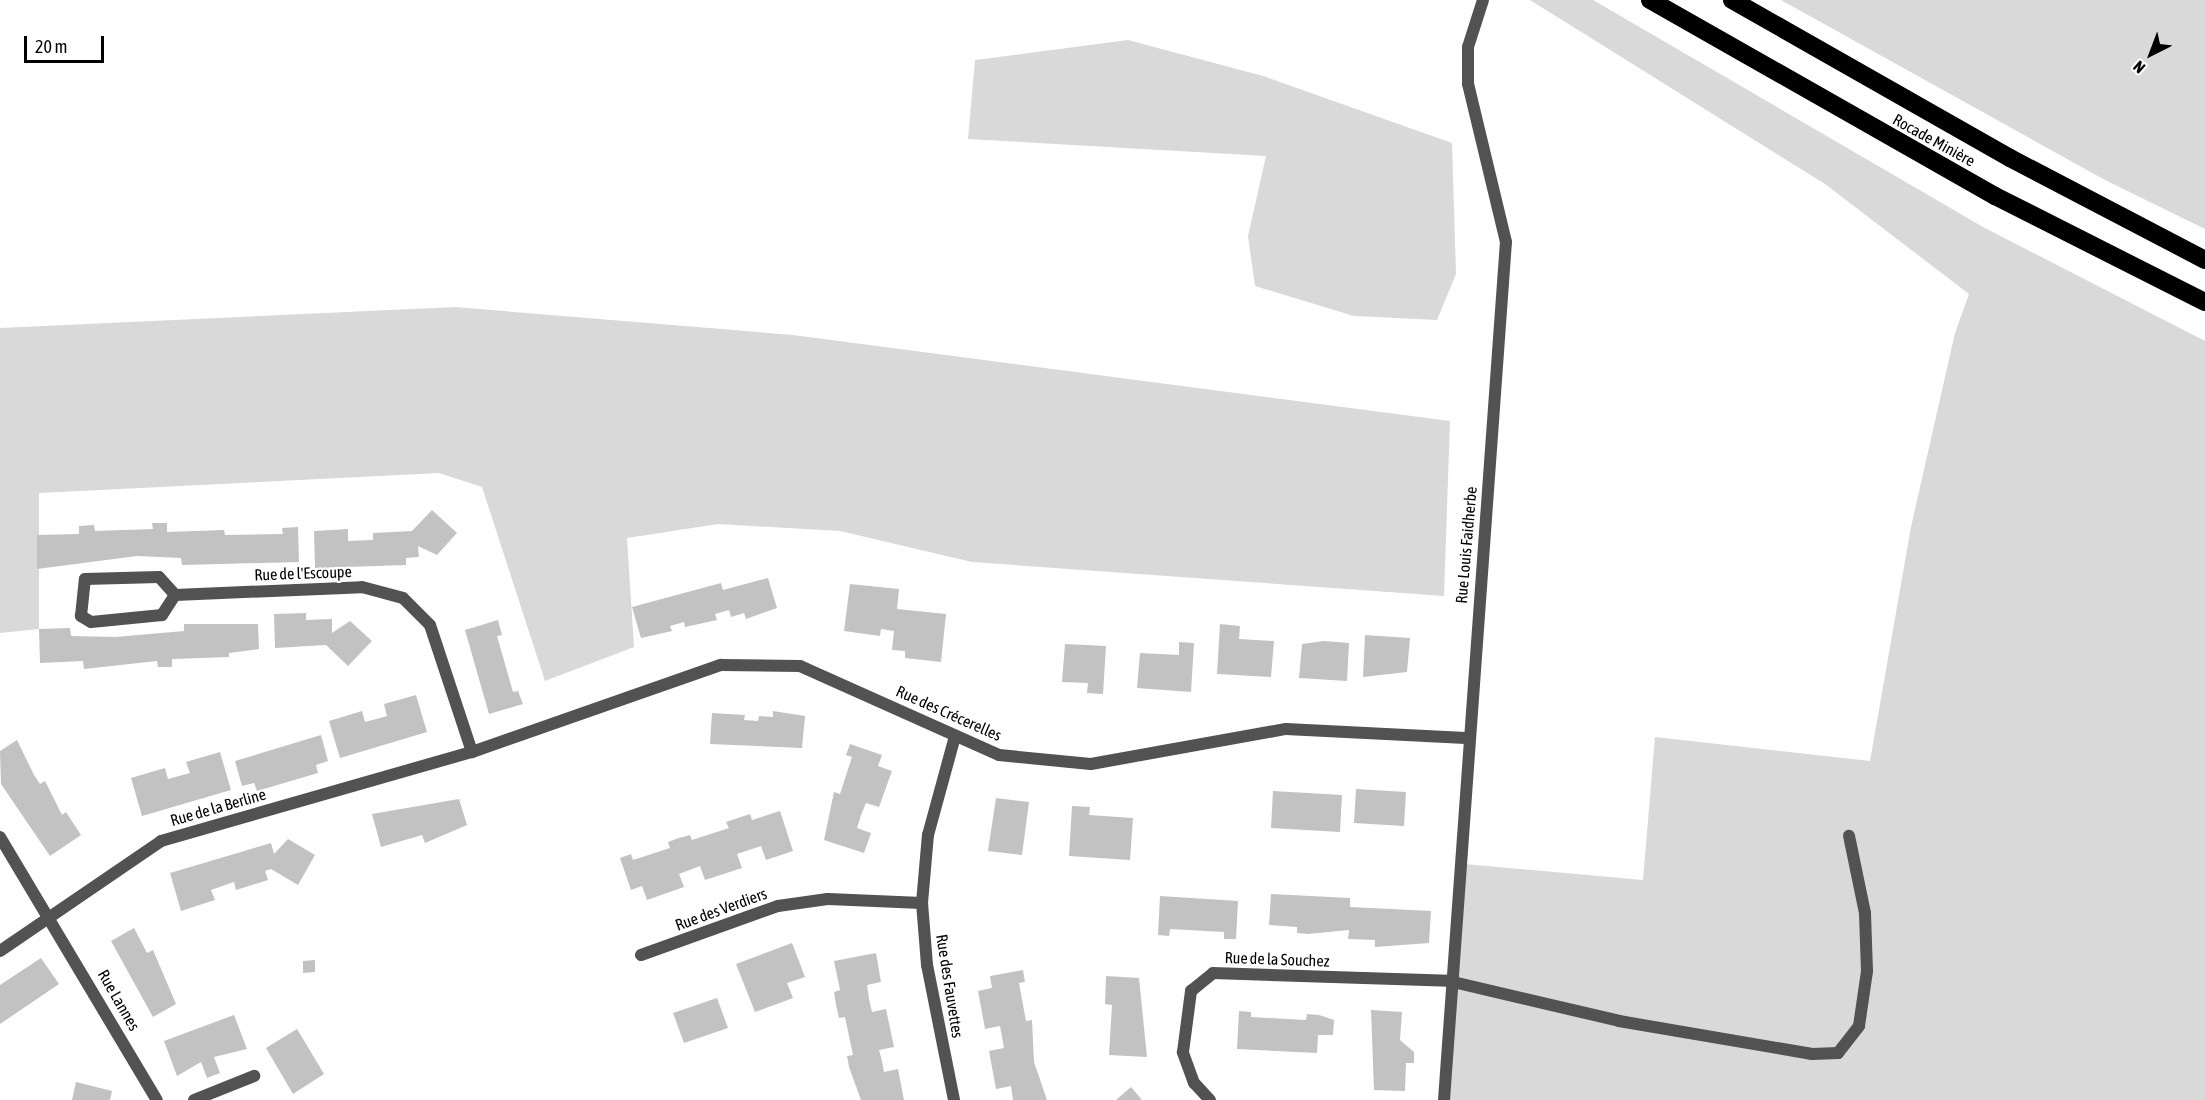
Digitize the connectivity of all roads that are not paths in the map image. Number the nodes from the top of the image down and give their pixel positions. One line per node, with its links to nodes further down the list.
1 (1483, 0): 8 (street, Rue Louis Faidherbe)
2 (1650, 0): 5 (highway, Rocade Minière)
3 (1732, 0): 4 (highway, Rocade Minière)
4 (2205, 260)
5 (2205, 302)
6 (175, 595): 6 (street); 9 (street, Rue de l'Escoupe)
7 (956, 736): 8 (street, Rue des Crécerelles); 9 (street, Rue des Crécerelles); 12 (street, Rue des Fauvettes)
8 (1466, 738): 16 (street, Rue Louis Faidherbe)
9 (472, 752): 13 (street, Rue de la Berline)
10 (1849, 836): 16 (street, Rue de la Souchez)
11 (0, 837): 13 (street, Rue Lannes)
12 (922, 903): 15 (street, Rue des Verdiers); 20 (street, Rue des Fauvettes)
13 (52, 916): 14 (street, Rue de la Berline); 18 (street, Rue Lannes)
14 (0, 951)
15 (641, 955)
16 (1449, 981): 21 (street, Rue de la Souchez); 22 (street, Rue Louis Faidherbe)
17 (254, 1077): 19 (street)
18 (157, 1100)
19 (194, 1100)
20 (954, 1100)
21 (1210, 1100)
22 (1444, 1100)

